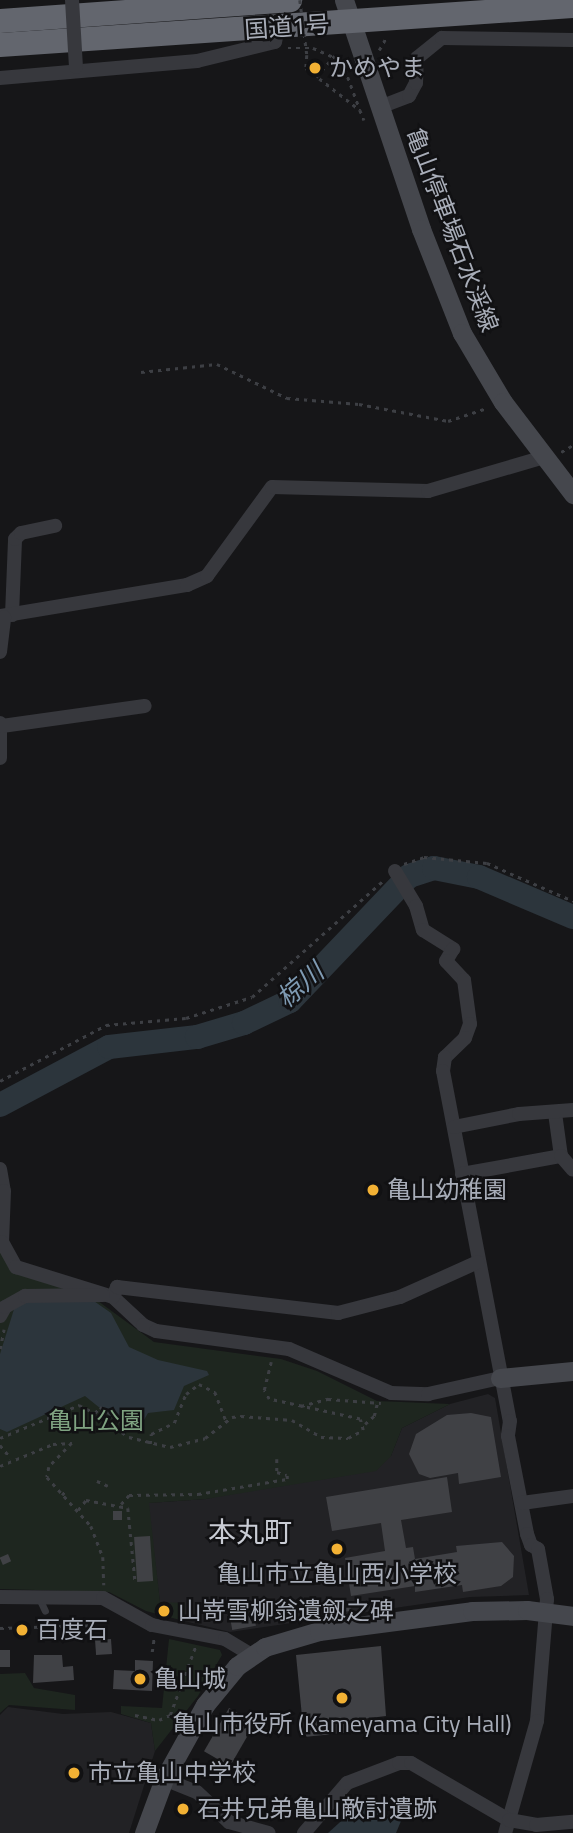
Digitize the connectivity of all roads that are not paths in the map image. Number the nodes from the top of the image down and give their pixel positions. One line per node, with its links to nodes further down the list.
1 (72, 0): 9 (street, bridge)
2 (290, 0): 5 (highway, 国道1号)
3 (573, 6): 4 (highway, 国道1号)
4 (348, 11): 6 (highway, 国道1号); 11 (main road, 亀山停車場石水渓線)
5 (0, 21)
6 (280, 38): 8 (highway, 国道1号); 9 (street)
7 (573, 40): 11 (street)
8 (0, 45)
9 (76, 70): 10 (street)
10 (0, 78)
11 (380, 107): 12 (main road, 亀山停車場石水渓線)
12 (544, 457): 13 (main road, 亀山停車場石水渓線); 15 (street)
13 (573, 494)
14 (55, 526): 15 (street)
15 (6, 616): 16 (street)
16 (0, 652)
17 (145, 706): 18 (street)
18 (1, 724): 19 (street)
19 (0, 758)
20 (396, 872): 23 (street)
21 (573, 1110): 22 (street)
22 (555, 1113): 23 (street); 24 (street)
23 (454, 1127): 27 (street)
24 (561, 1156): 26 (street); 27 (street)
25 (0, 1169): 29 (street)
26 (573, 1170)
27 (462, 1174): 28 (street)
28 (478, 1262): 29 (street); 32 (street)
29 (109, 1296): 30 (street); 32 (street)
30 (0, 1316)
31 (573, 1371): 32 (main road)
32 (500, 1378): 34 (street)
33 (573, 1496): 34 (street)
34 (523, 1503): 36 (street)
35 (0, 1597): 38 (street)
36 (547, 1611): 37 (main road); 38 (main road); 41 (street)
37 (573, 1616)
38 (252, 1654): 39 (main road)
39 (164, 1779): 42 (main road); 43 (street)
40 (573, 1822): 41 (street)
41 (507, 1827): 44 (street)
42 (144, 1833)
43 (269, 1833)
44 (304, 1833)

